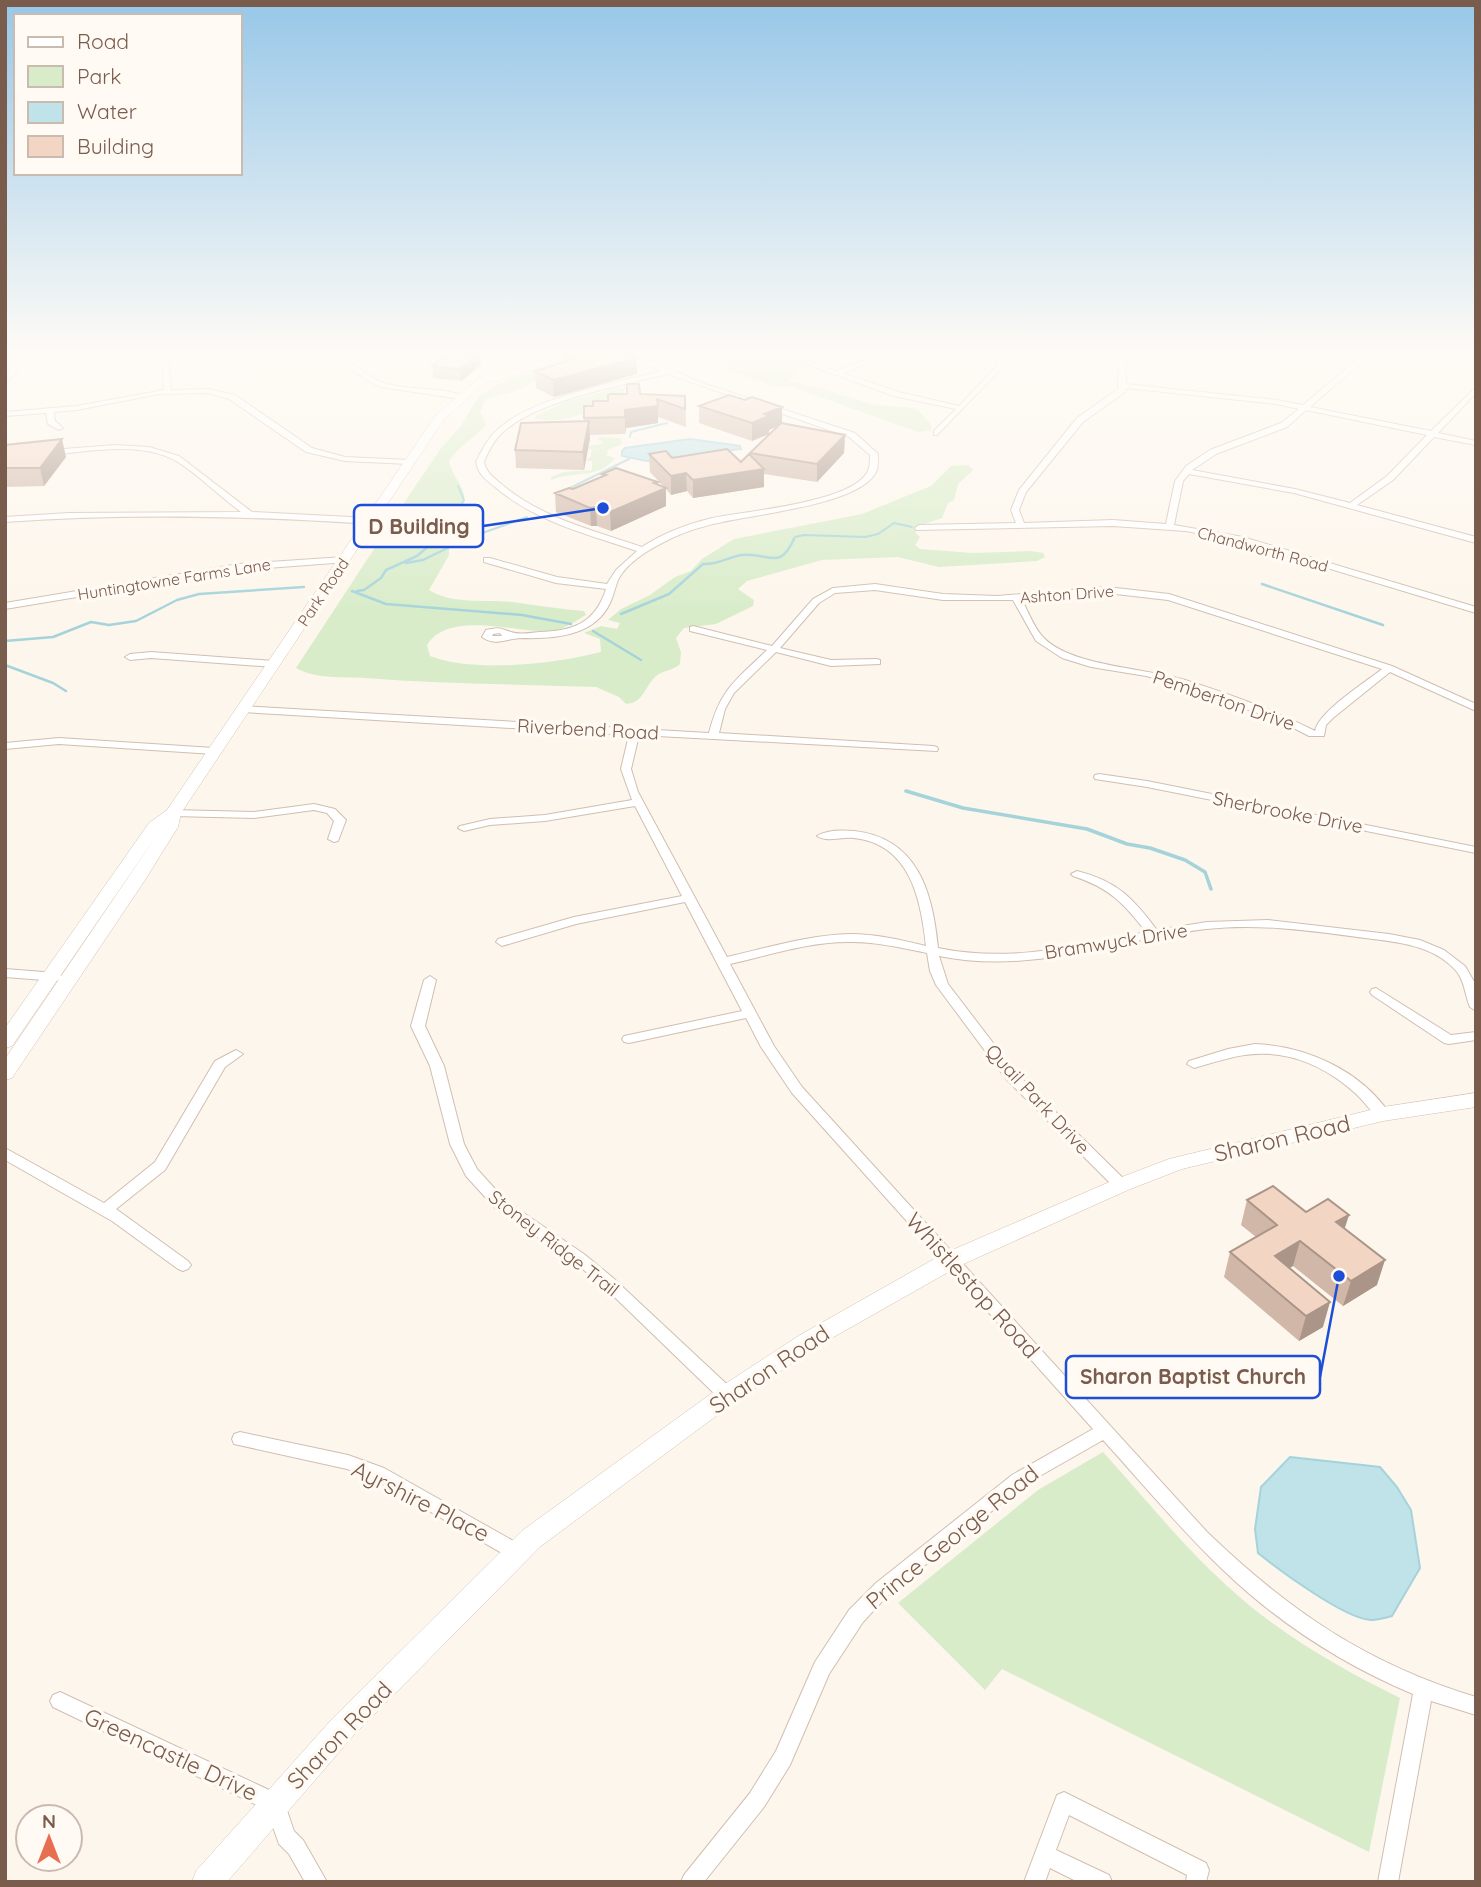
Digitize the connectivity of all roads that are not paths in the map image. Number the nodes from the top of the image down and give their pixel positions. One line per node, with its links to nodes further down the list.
1 (293, 441): 9 (street)
2 (423, 441): 9 (main road, Park Road)
3 (493, 441): 19 (street)
4 (861, 441): 19 (street)
5 (1063, 441): 15 (street)
6 (1242, 441): 10 (street)
7 (1426, 441): 11 (street)
8 (46, 453): 12 (street)
9 (409, 462): 14 (main road, Park Road)
10 (1187, 471): 11 (street); 16 (street)
11 (1352, 506): 18 (street)
12 (250, 514): 13 (street); 14 (street)
13 (5, 520)
14 (370, 521): 20 (main road, Park Road)
15 (1021, 526): 16 (street, Chandworth Road); 17 (street, Chandworth Road)
16 (1170, 526): 25 (street, Chandworth Road)
17 (919, 528)
18 (1476, 540)
19 (643, 550): 22 (street)
20 (344, 560): 24 (street, Huntingtowne Farms Lane); 31 (main road, Park Road)
21 (486, 560): 22 (street)
22 (609, 587): 27 (street)
23 (1016, 598): 28 (street, Ashton Drive); 32 (street, Ashton Drive); 32 (street, Pemberton Drive)
24 (5, 606)
25 (1476, 610)
26 (693, 629): 28 (street)
27 (508, 635)
28 (774, 649): 30 (street); 36 (street, Ashton Drive)
29 (130, 657): 31 (street)
30 (877, 662)
31 (274, 664): 34 (main road, Park Road)
32 (1389, 668): 33 (street, Ashton Drive)
33 (1476, 708)
34 (242, 709): 35 (street, Riverbend Road); 39 (main road, Park Road)
35 (635, 732): 36 (street, Riverbend Road); 41 (street, Whistlestop Road)
36 (713, 736): 38 (street, Riverbend Road)
37 (5, 746): 39 (street)
38 (933, 749)
39 (214, 751): 42 (main road, Park Road)
40 (1099, 777): 46 (street, Sherbrooke Drive)
41 (638, 802): 43 (street); 48 (street, Whistlestop Road)
42 (173, 813): 45 (street); 54 (main road, Park Road)
43 (464, 828)
44 (822, 836): 51 (street, Quail Park Drive)
45 (334, 839)
46 (1476, 850)
47 (1077, 874): 49 (street)
48 (689, 898): 50 (street); 52 (street, Whistlestop Road)
49 (1155, 935): 51 (street, Bramwyck Drive); 57 (street, Bramwyck Drive)
50 (502, 942)
51 (933, 950): 52 (street, Bramwyck Drive); 68 (street, Quail Park Drive)
52 (723, 962): 58 (street, Whistlestop Road)
53 (5, 973): 54 (street)
54 (62, 977): 61 (main road, Park Road); 64 (main road, Park Road)
55 (430, 980): 72 (street, Stoney Ridge Trail)
56 (1376, 992): 59 (street)
57 (1476, 1007)
58 (750, 1013): 60 (street); 70 (street, Whistlestop Road)
59 (1476, 1036)
60 (629, 1039)
61 (6, 1041)
62 (236, 1054): 69 (street)
63 (1194, 1064): 66 (street)
64 (5, 1074)
65 (1476, 1100): 66 (main road, Sharon Road)
66 (1383, 1114): 68 (main road, Sharon Road)
67 (5, 1153): 69 (street)
68 (1122, 1185): 70 (main road, Sharon Road)
69 (105, 1210): 71 (street)
70 (951, 1261): 72 (main road, Sharon Road); 73 (street, Whistlestop Road)
71 (183, 1265)
72 (727, 1395): 75 (main road, Sharon Road)
73 (1105, 1430): 76 (street, Whistlestop Road); 83 (street, Prince George Road)
74 (240, 1438): 75 (street, Ayrshire Place)
75 (517, 1553): 79 (main road, Sharon Road)
76 (1424, 1688): 78 (street, Whistlestop Road); 87 (street)
77 (60, 1701): 79 (street, Greencastle Drive)
78 (1476, 1706)
79 (275, 1803): 81 (main road, Sharon Road); 82 (street, Greencastle Drive)
80 (1044, 1855): 84 (street); 85 (street); 86 (street)
81 (207, 1882)
82 (317, 1882)
83 (691, 1882)
84 (1034, 1882)
85 (1102, 1882)
86 (1196, 1882)
87 (1388, 1882)

